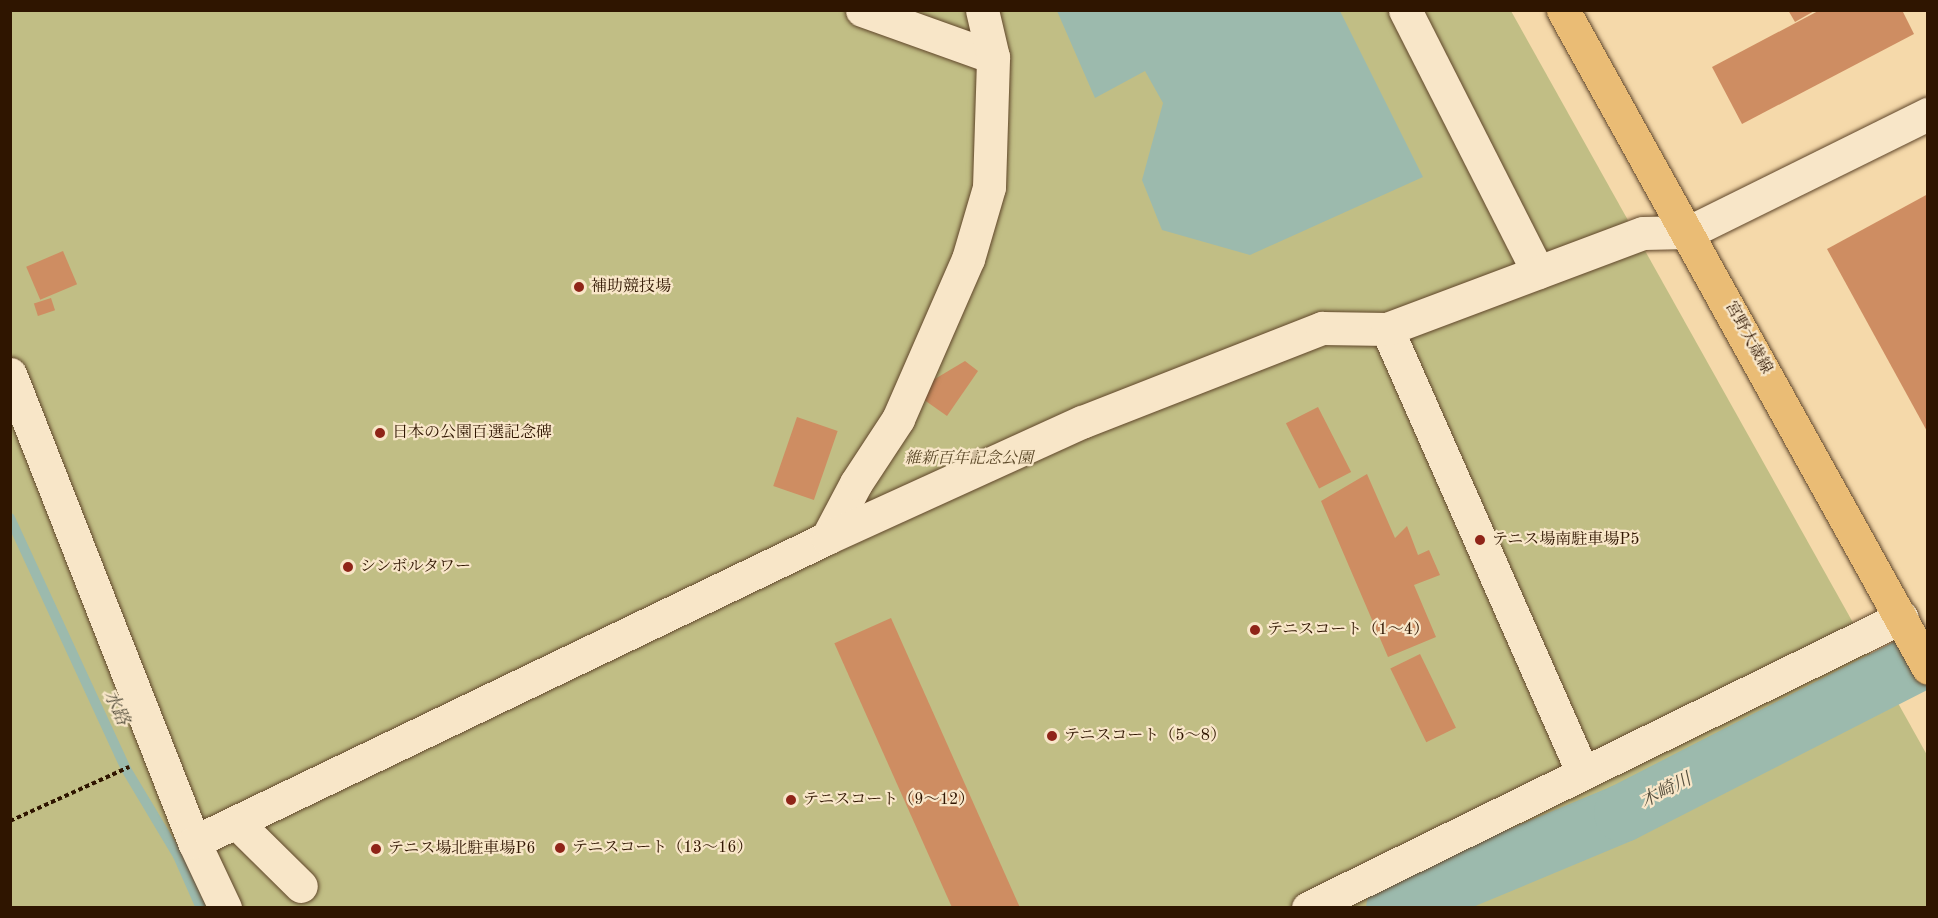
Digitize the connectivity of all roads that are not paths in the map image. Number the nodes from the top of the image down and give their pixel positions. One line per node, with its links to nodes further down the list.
1 (862, 10): 5 (street)
2 (982, 10): 5 (street)
3 (1404, 10): 8 (street)
4 (1563, 10): 7 (main road, 宮野大歳線)
5 (993, 57): 11 (street)
6 (1928, 114): 7 (street)
7 (1689, 232): 8 (street); 12 (main road, 宮野大歳線)
8 (1538, 272): 9 (street)
9 (1388, 329): 11 (street); 14 (street)
10 (10, 374): 16 (street)
11 (827, 538): 15 (street)
12 (1902, 617): 13 (main road, 宮野大歳線); 14 (street)
13 (1928, 668)
14 (1583, 773): 19 (street)
15 (236, 822): 16 (street); 17 (street)
16 (194, 842): 18 (street)
17 (301, 886)
18 (225, 908)
19 (1308, 908)

